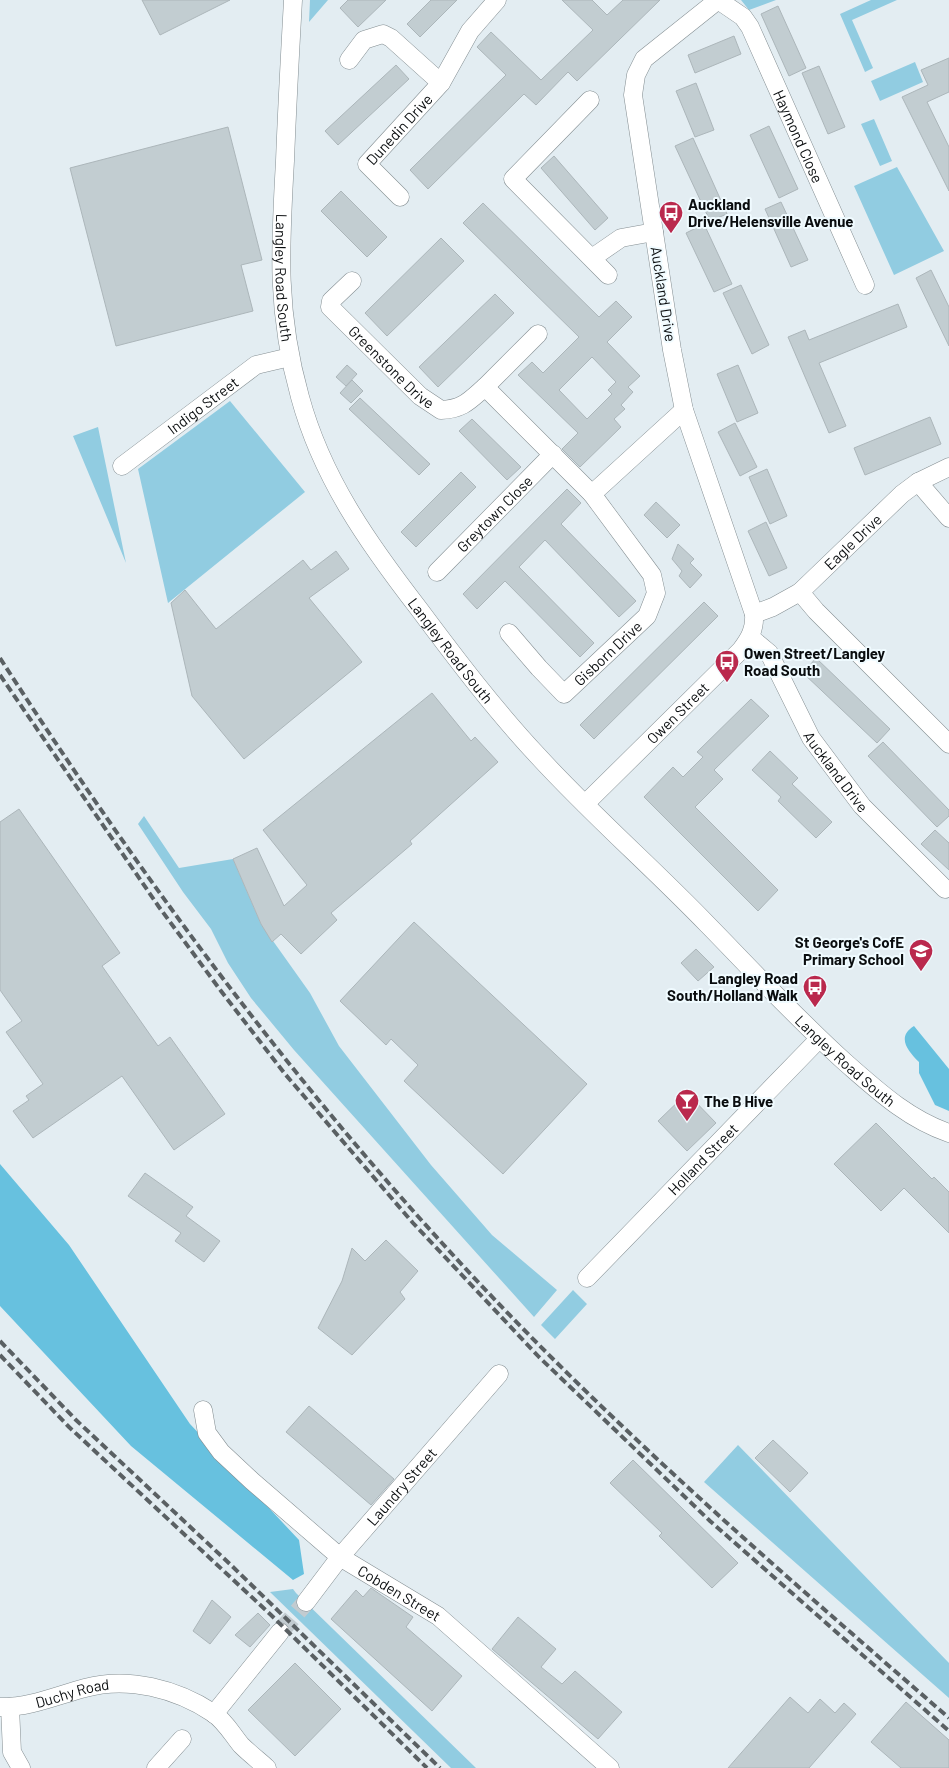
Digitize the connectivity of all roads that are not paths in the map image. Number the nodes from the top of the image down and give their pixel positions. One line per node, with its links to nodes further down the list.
1 (293, 0): 14 (street, Langley Road South)
2 (497, 0): 5 (street, Dunedin Drive)
3 (718, 0): 8 (street, Auckland Drive); 12 (street, Haymond Close)
4 (349, 60): 5 (street, Dunedin Drive)
5 (441, 83): 7 (street, Dunedin Drive)
6 (590, 100): 9 (street)
7 (400, 197)
8 (654, 232): 9 (street); 16 (street, Auckland Drive)
9 (592, 258): 10 (street)
10 (608, 276)
11 (352, 281): 15 (street, Greenstone Drive)
12 (865, 285)
13 (538, 334): 15 (street)
14 (290, 358): 18 (street, Indigo Street); 29 (street, Langley Road South)
15 (485, 387): 17 (street)
16 (684, 410): 21 (street); 25 (street, Auckland Drive)
17 (552, 454): 21 (street); 23 (street, Greytown Close)
18 (122, 466)
19 (949, 467): 20 (street, Eagle Drive)
20 (918, 482): 22 (street); 24 (street, Eagle Drive)
21 (592, 494): 26 (street, Gisborn Drive)
22 (949, 518)
23 (436, 572)
24 (800, 592): 25 (street, Eagle Drive); 28 (street)
25 (754, 614): 27 (street, Owen Street)
26 (509, 633)
27 (750, 638): 29 (street, Owen Street); 30 (street, Auckland Drive)
28 (949, 744)
29 (585, 804): 31 (street, Langley Road South)
30 (945, 889)
31 (819, 1039): 32 (street, Langley Road South); 33 (street, Holland Street)
32 (949, 1133)
33 (587, 1278)
34 (499, 1374): 36 (street, Laundry Street)
35 (203, 1410): 36 (street, Cobden Street)
36 (340, 1557): 37 (street, Laundry Street); 45 (street, Cobden Street)
37 (306, 1602)
38 (280, 1632): 40 (street)
39 (5, 1707): 40 (street, Duchy Road); 42 (street)
40 (214, 1714): 44 (street, Duchy Road)
41 (176, 1741): 43 (street)
42 (21, 1768)
43 (156, 1768)
44 (266, 1768)
45 (610, 1768)

